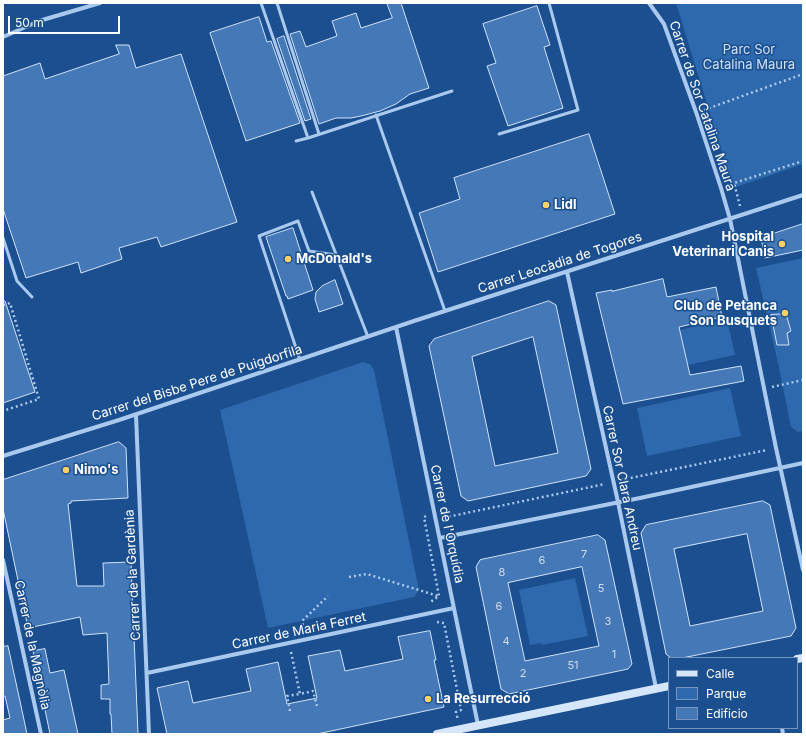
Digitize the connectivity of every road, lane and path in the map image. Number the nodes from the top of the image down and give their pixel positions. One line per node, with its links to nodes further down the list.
1 (100, 3): 6 (street)
2 (261, 3): 13 (lane)
3 (277, 3): 11 (lane)
4 (549, 3): 12 (lane)
5 (649, 3): 9 (street, Carrer de Sor Catalina Maura)
6 (3, 37)
7 (803, 74): 9 (path)
8 (452, 91): 10 (lane)
9 (696, 112): 19 (street, Carrer de Sor Catalina Maura)
10 (376, 116): 11 (lane); 25 (lane)
11 (319, 134): 13 (lane)
12 (499, 134)
13 (308, 138): 14 (lane)
14 (296, 141)
15 (803, 161): 18 (path)
16 (312, 192): 21 (lane)
17 (803, 195): 18 (street)
18 (742, 215): 19 (street)
19 (730, 218): 22 (street, Carrer Leocàdia de Togores); 31 (street, Carrer de Sor Catalina Maura)
20 (3, 238): 23 (lane)
21 (336, 256): 27 (lane); 28 (lane)
22 (567, 272): 25 (street, Carrer Leocàdia de Togores); 39 (street, Carrer Sor Clara Andreu)
23 (32, 297)
24 (3, 305): 33 (path)
25 (445, 311): 26 (street, Carrer Leocàdia de Togores)
26 (396, 327): 27 (street, Carrer del Bisbe Pere de Puigdorfila); 41 (street, Carrer de l'Orquídia)
27 (368, 337): 28 (street, Carrer del Bisbe Pere de Puigdorfila)
28 (300, 360): 34 (street, Carrer del Bisbe Pere de Puigdorfila)
29 (803, 380): 30 (path)
30 (773, 386): 31 (path); 32 (path)
31 (764, 388): 35 (street, Carrer de Sor Catalina Maura)
32 (775, 394)
33 (3, 411)
34 (136, 415): 36 (street, Carrer del Bisbe Pere de Puigdorfila); 52 (street, Carrer de la Gardènia)
35 (776, 448): 38 (street, Carrer de Sor Catalina Maura); 39 (path)
36 (3, 456)
37 (803, 464): 38 (street)
38 (780, 468): 40 (street); 44 (street, Carrer de Sor Catalina Maura)
39 (613, 482): 40 (street, Carrer Sor Clara Andreu); 41 (path)
40 (618, 502): 42 (street); 54 (street, Carrer Sor Clara Andreu)
41 (435, 514): 42 (street, Carrer de l'Orquídia); 47 (path)
42 (440, 538): 48 (street, Carrer de l'Orquídia)
43 (3, 560): 60 (street, Carrer de la Magnòlia)
44 (803, 570)
45 (349, 577): 47 (path)
46 (328, 596): 50 (path)
47 (439, 596): 49 (path)
48 (454, 608): 49 (street, Carrer de Maria Ferret); 58 (street, Carrer de l'Orquídia)
49 (430, 614): 50 (street, Carrer de Maria Ferret); 59 (path)
50 (306, 640): 51 (street, Carrer de Maria Ferret)
51 (290, 643): 52 (street, Carrer de Maria Ferret); 55 (path)
52 (147, 673): 61 (street, Carrer de la Gardènia)
53 (668, 686): 54 (street)
54 (656, 688): 58 (street)
55 (300, 694): 56 (path); 57 (path)
56 (317, 706)
57 (290, 711)
58 (478, 725): 59 (street)
59 (459, 729): 62 (street)
60 (41, 734)
61 (149, 734)
62 (437, 734)

